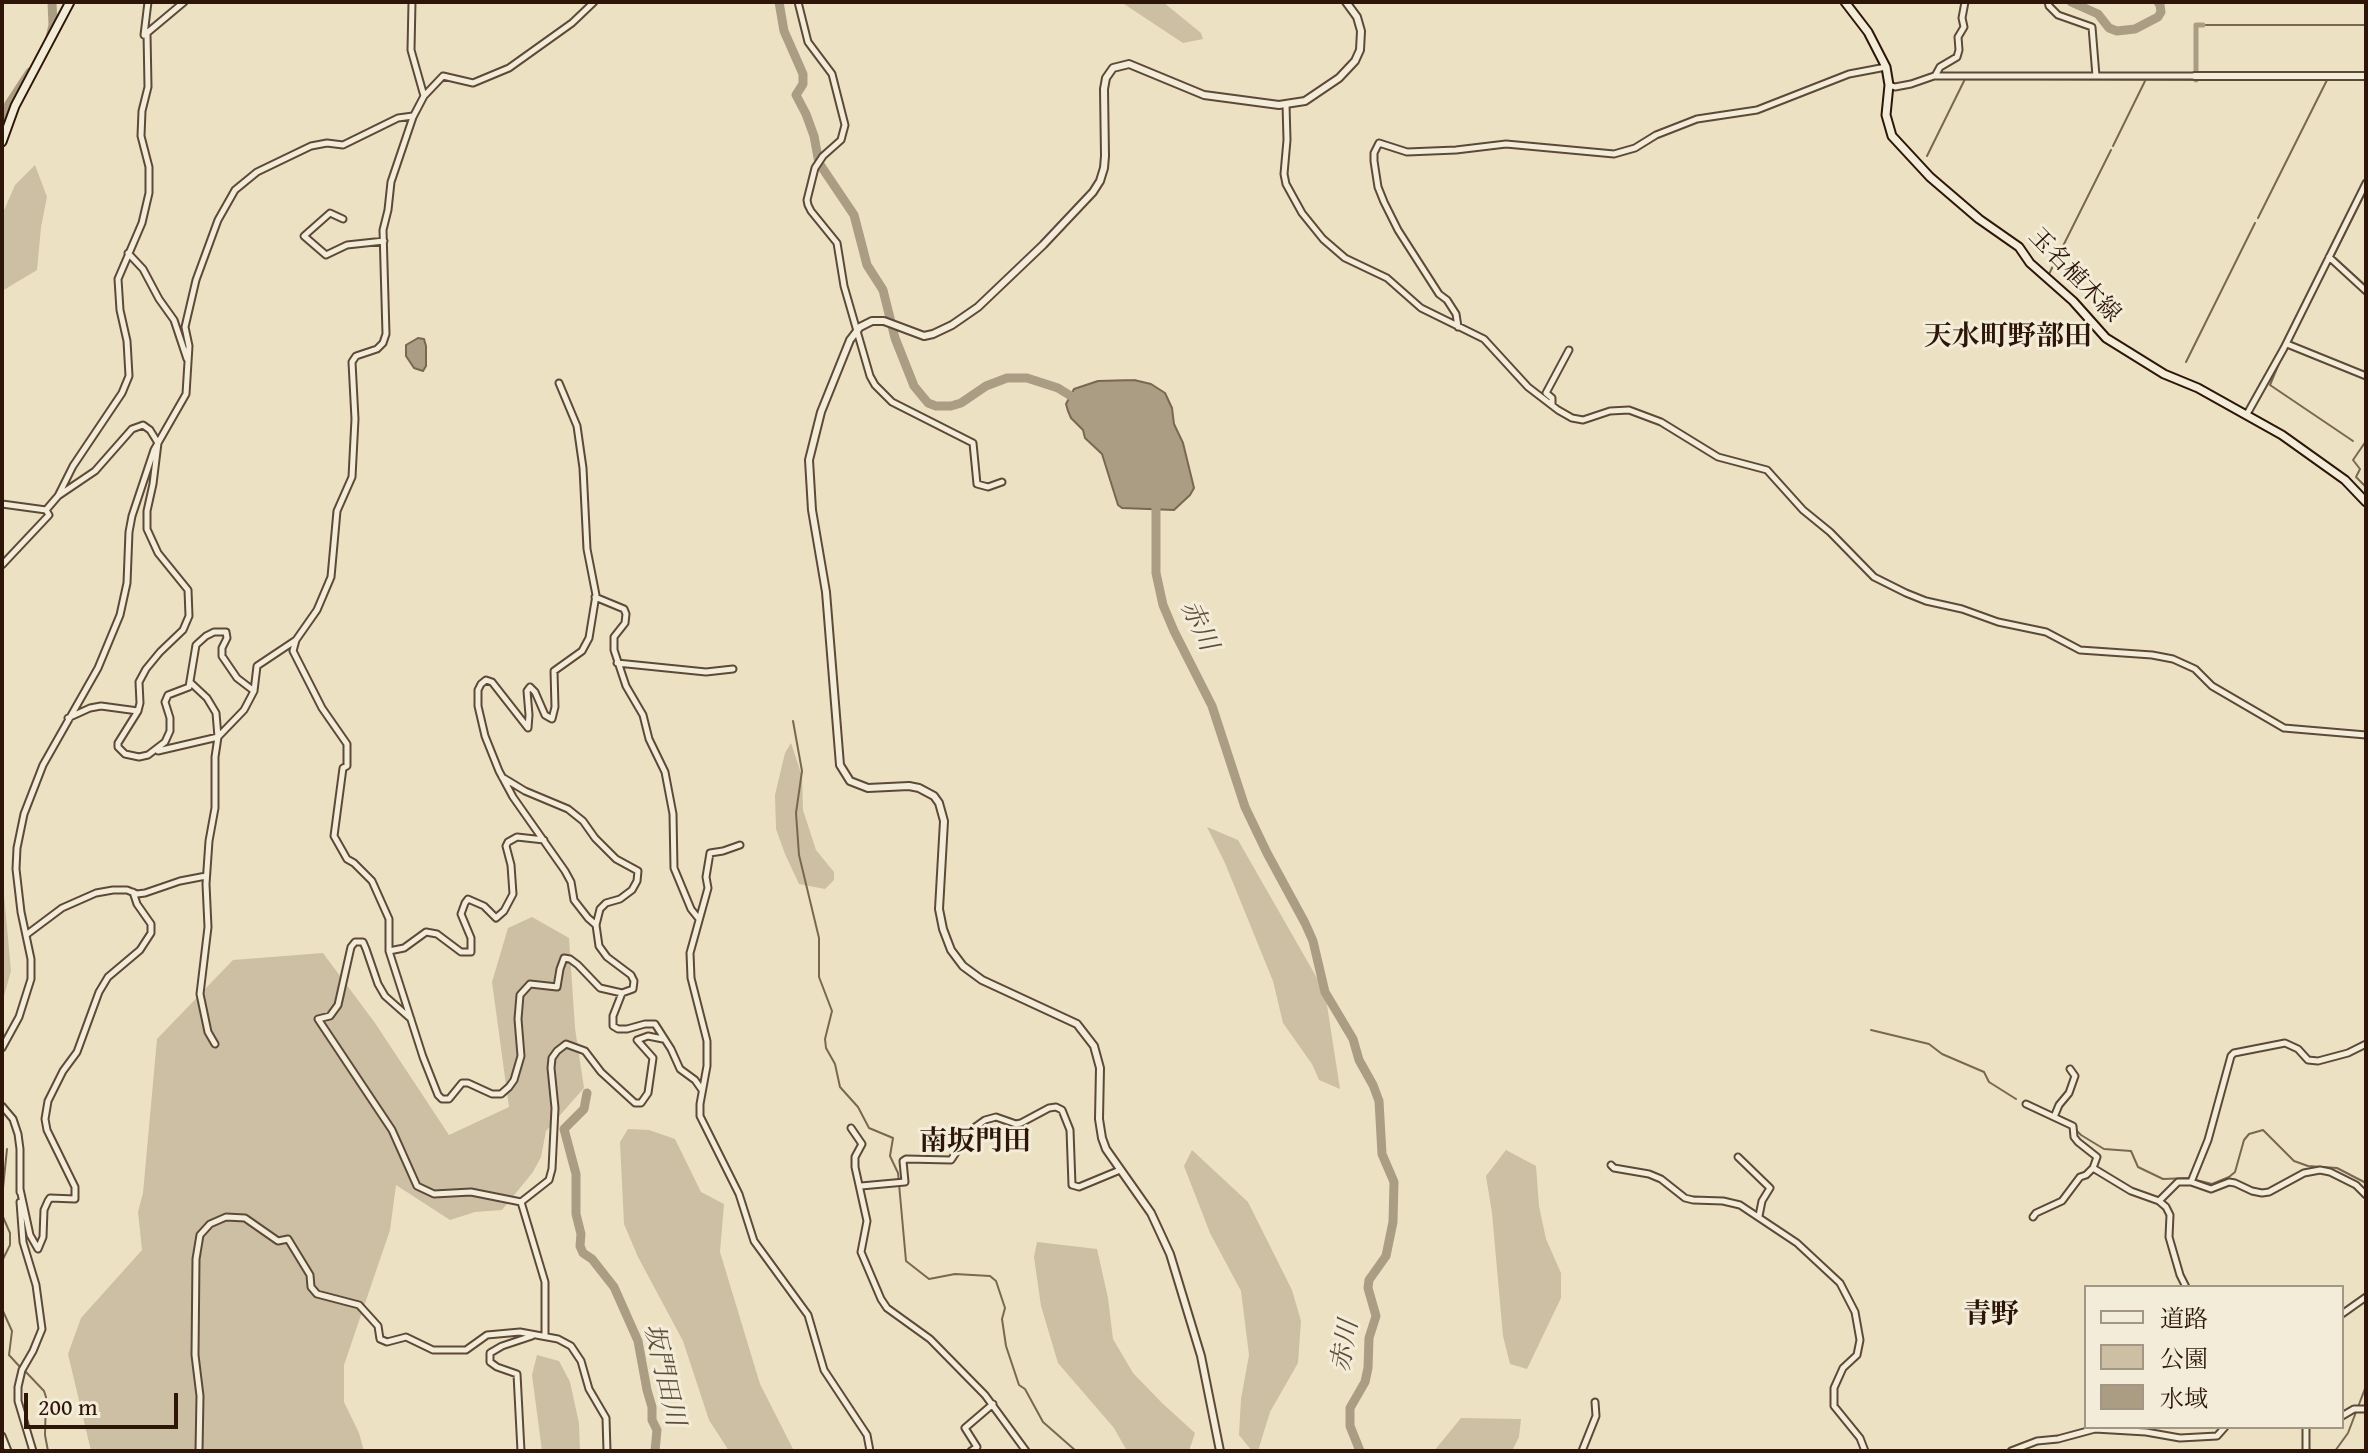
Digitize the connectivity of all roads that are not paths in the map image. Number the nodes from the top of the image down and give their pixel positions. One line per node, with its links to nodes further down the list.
1 (70, 2): 21 (main road)
2 (148, 2): 11 (street)
3 (184, 2): 11 (street)
4 (412, 2): 18 (street)
5 (594, 2): 18 (street)
6 (798, 2): 29 (street)
7 (1346, 2): 19 (street)
8 (1845, 2): 12 (main road, 玉名植木線)
9 (1965, 2): 13 (street)
10 (2048, 2): 14 (street)
11 (147, 33): 25 (street)
12 (1886, 67): 17 (main road, 玉名植木線); 28 (street)
13 (1934, 76): 14 (street); 17 (street)
14 (2096, 76): 15 (street)
15 (2195, 76): 16 (street)
16 (2366, 76)
17 (1889, 85): 36 (main road, 玉名植木線)
18 (424, 96): 20 (street)
19 (1286, 104): 28 (street); 29 (street)
20 (413, 117): 24 (street); 32 (street)
21 (2, 142)
22 (2366, 183): 26 (street)
23 (343, 219): 24 (street)
24 (384, 241): 45 (street)
25 (128, 253): 32 (street); 39 (street)
26 (2329, 257): 27 (street); 30 (street)
27 (2366, 291)
28 (1458, 327): 35 (street)
29 (857, 331): 38 (street); 79 (street)
30 (2287, 344): 33 (street); 36 (street)
31 (1569, 350): 35 (street)
32 (189, 364): 37 (street)
33 (2366, 376)
34 (559, 383): 44 (street)
35 (1552, 406): 52 (street)
36 (2247, 414): 40 (main road, 玉名植木線)
37 (158, 443): 39 (street); 50 (street); 51 (street)
38 (1002, 482)
39 (58, 496): 42 (street)
40 (2366, 502)
41 (2, 504): 42 (street)
42 (46, 510): 43 (street)
43 (2, 565)
44 (595, 597): 46 (street); 55 (street)
45 (296, 640): 49 (street); 63 (street)
46 (617, 663): 47 (street); 60 (street)
47 (733, 669)
48 (190, 682): 49 (street); 53 (street); 54 (street)
49 (254, 691): 53 (street)
50 (138, 711): 51 (street); 54 (street)
51 (68, 719): 62 (street)
52 (2366, 735)
53 (218, 737): 54 (street); 58 (street)
54 (154, 752)
55 (502, 777): 56 (street); 61 (street)
56 (544, 840): 61 (street); 63 (street)
57 (740, 845): 60 (street)
58 (206, 876): 59 (street); 67 (street)
59 (133, 892): 62 (street); 82 (street)
60 (700, 920): 71 (street)
61 (596, 925): 64 (street)
62 (26, 935): 69 (street)
63 (389, 951): 65 (street)
64 (622, 993): 65 (street); 66 (street)
65 (412, 1019): 85 (street)
66 (663, 1039): 71 (street); 85 (street)
67 (215, 1044)
68 (2366, 1044): 80 (street)
69 (2, 1048)
70 (2070, 1069): 74 (street)
71 (702, 1090): 107 (street)
72 (2026, 1104): 74 (street)
73 (2, 1106): 82 (street)
74 (2054, 1117): 78 (street)
75 (851, 1128): 81 (street)
76 (1738, 1157): 86 (street)
77 (1611, 1165): 86 (street)
78 (2093, 1168): 84 (street); 87 (street)
79 (1120, 1170): 81 (street); 110 (street)
80 (2191, 1182): 83 (street); 84 (street)
81 (861, 1186): 94 (street)
82 (20, 1189): 103 (street)
83 (2366, 1195)
84 (2159, 1201): 88 (street)
85 (521, 1202): 92 (street)
86 (1759, 1216): 112 (street)
87 (2033, 1217)
88 (2185, 1285)
89 (2366, 1297): 90 (street)
90 (2344, 1313)
91 (533, 1336): 92 (street); 104 (street); 105 (street)
92 (545, 1336): 106 (street)
93 (1595, 1402): 111 (street)
94 (993, 1404): 108 (street); 109 (street)
95 (2366, 1409): 96 (street)
96 (2344, 1415)
97 (2095, 1429): 99 (street)
98 (2095, 1429): 113 (street)
99 (2223, 1429)
100 (2306, 1429): 114 (street)
101 (2, 1436): 102 (street)
102 (8, 1451)
103 (33, 1451)
104 (199, 1451)
105 (521, 1451)
106 (607, 1451)
107 (870, 1451)
108 (971, 1451)
109 (1026, 1451)
110 (1220, 1451)
111 (1582, 1451)
112 (1865, 1451)
113 (2011, 1451)
114 (2306, 1451)

